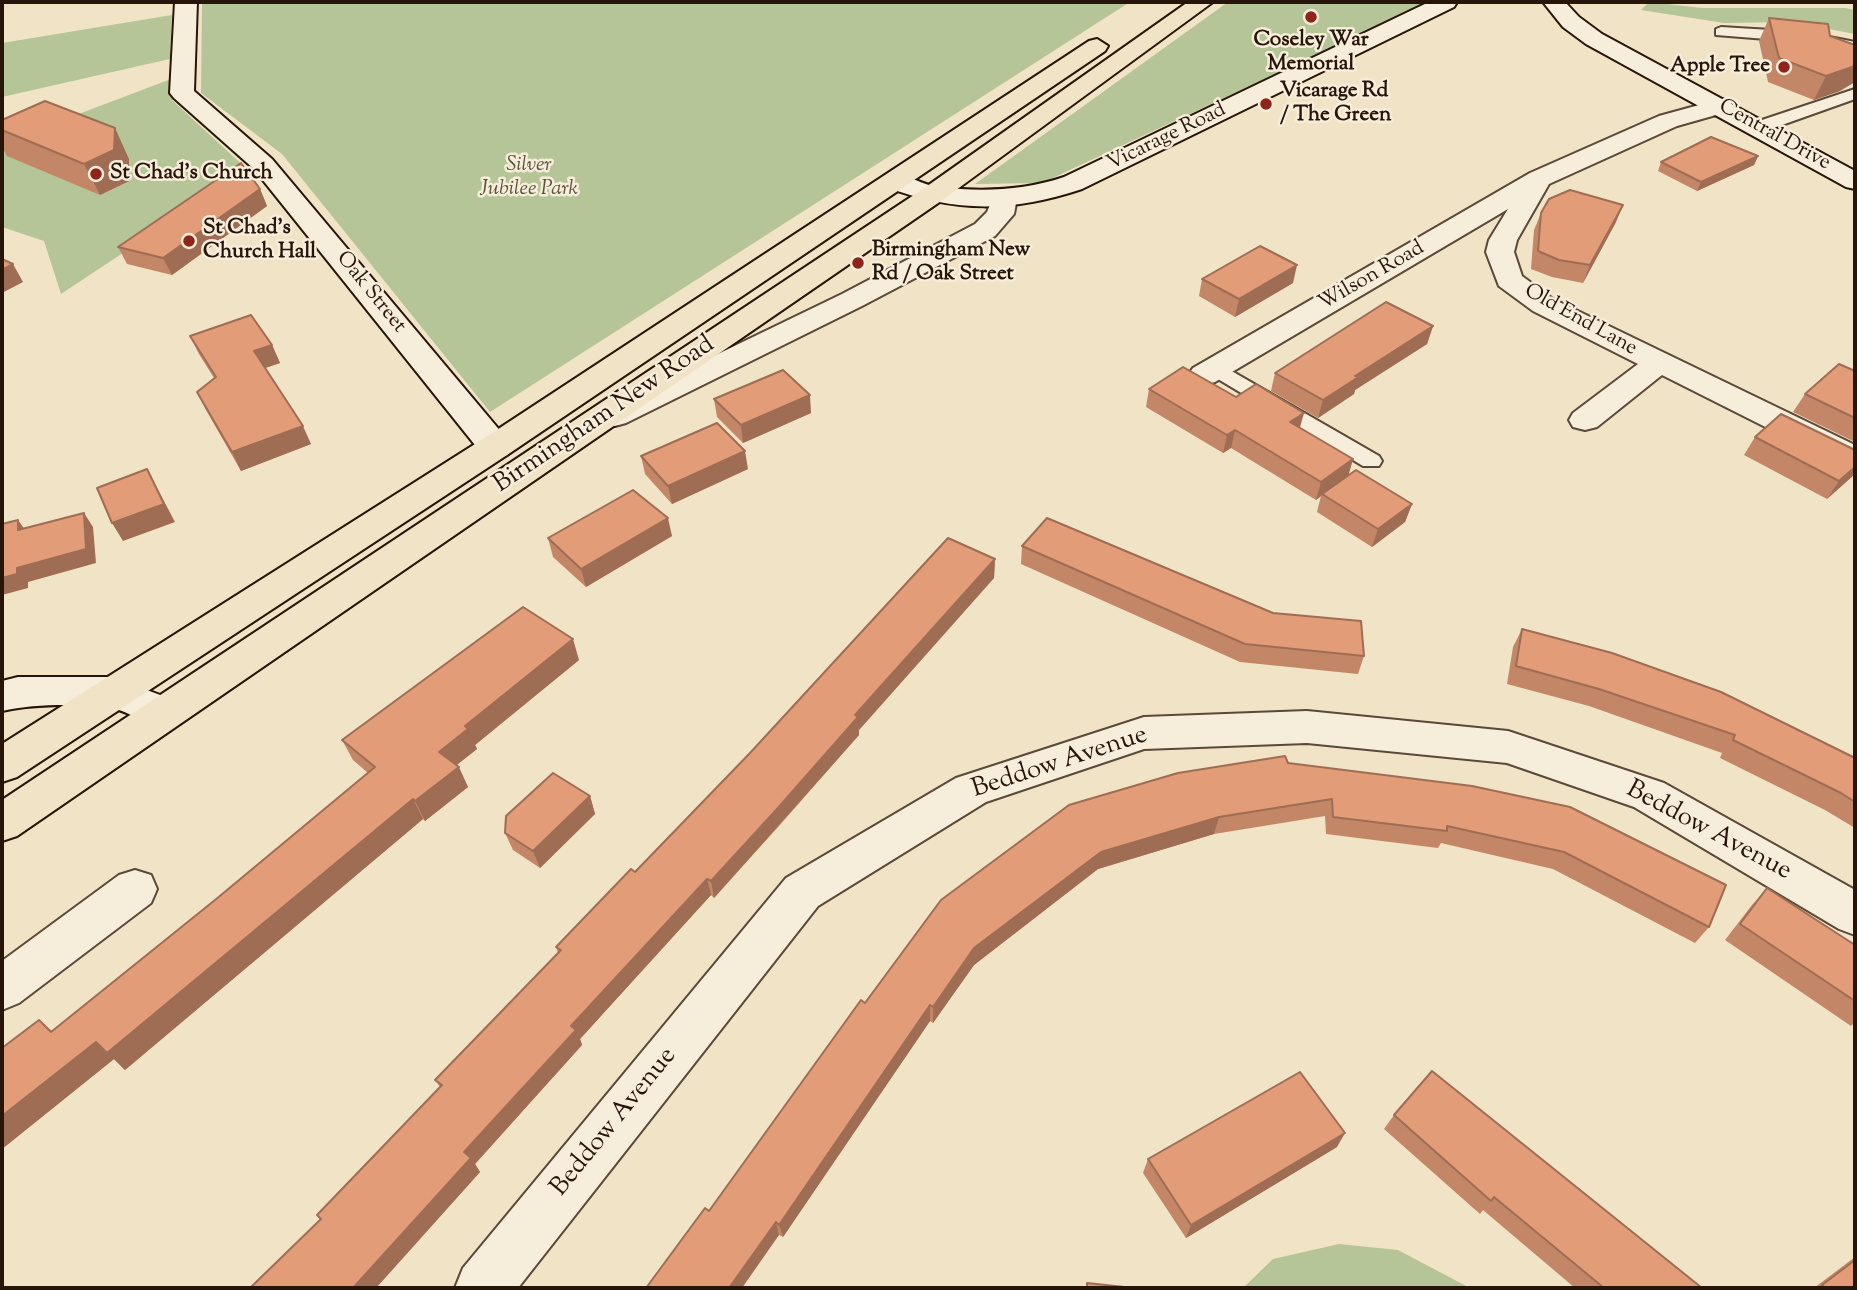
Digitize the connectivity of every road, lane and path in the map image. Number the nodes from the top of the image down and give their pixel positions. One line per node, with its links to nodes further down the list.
1 (187, 2): 20 (street, Oak Street)
2 (1202, 2): 14 (highway, Birmingham New Road)
3 (1554, 2): 9 (street, Central Drive)
4 (1448, 3): 15 (street, Vicarage Road)
5 (1721, 32): 7 (lane)
6 (1116, 33): 12 (highway, Birmingham New Road)
7 (1855, 47)
8 (1855, 94): 10 (lane)
9 (1721, 106): 10 (street, Central Drive); 11 (street)
10 (1759, 127): 13 (street, Central Drive)
11 (1539, 179): 16 (street, Old End Lane); 17 (street, Wilson Road)
12 (895, 181): 14 (street, Vicarage Road); 20 (highway, Birmingham New Road)
13 (1855, 181)
14 (932, 195): 15 (street, Vicarage Road); 19 (highway, Birmingham New Road)
15 (1004, 198): 19 (street)
16 (1658, 363): 18 (street); 21 (street, Old End Lane)
17 (1210, 372): 22 (lane)
18 (1586, 420)
19 (580, 433): 25 (highway, Birmingham New Road)
20 (495, 447): 23 (highway, Birmingham New Road)
21 (1855, 458)
22 (1371, 461)
23 (112, 692): 24 (street); 25 (street); 26 (highway, Birmingham New Road)
24 (2, 696)
25 (165, 713): 27 (highway, Birmingham New Road)
26 (2, 765)
27 (2, 823)
28 (135, 889): 30 (street)
29 (1855, 915): 31 (street, Beddow Avenue)
30 (2, 988)
31 (483, 1288)

